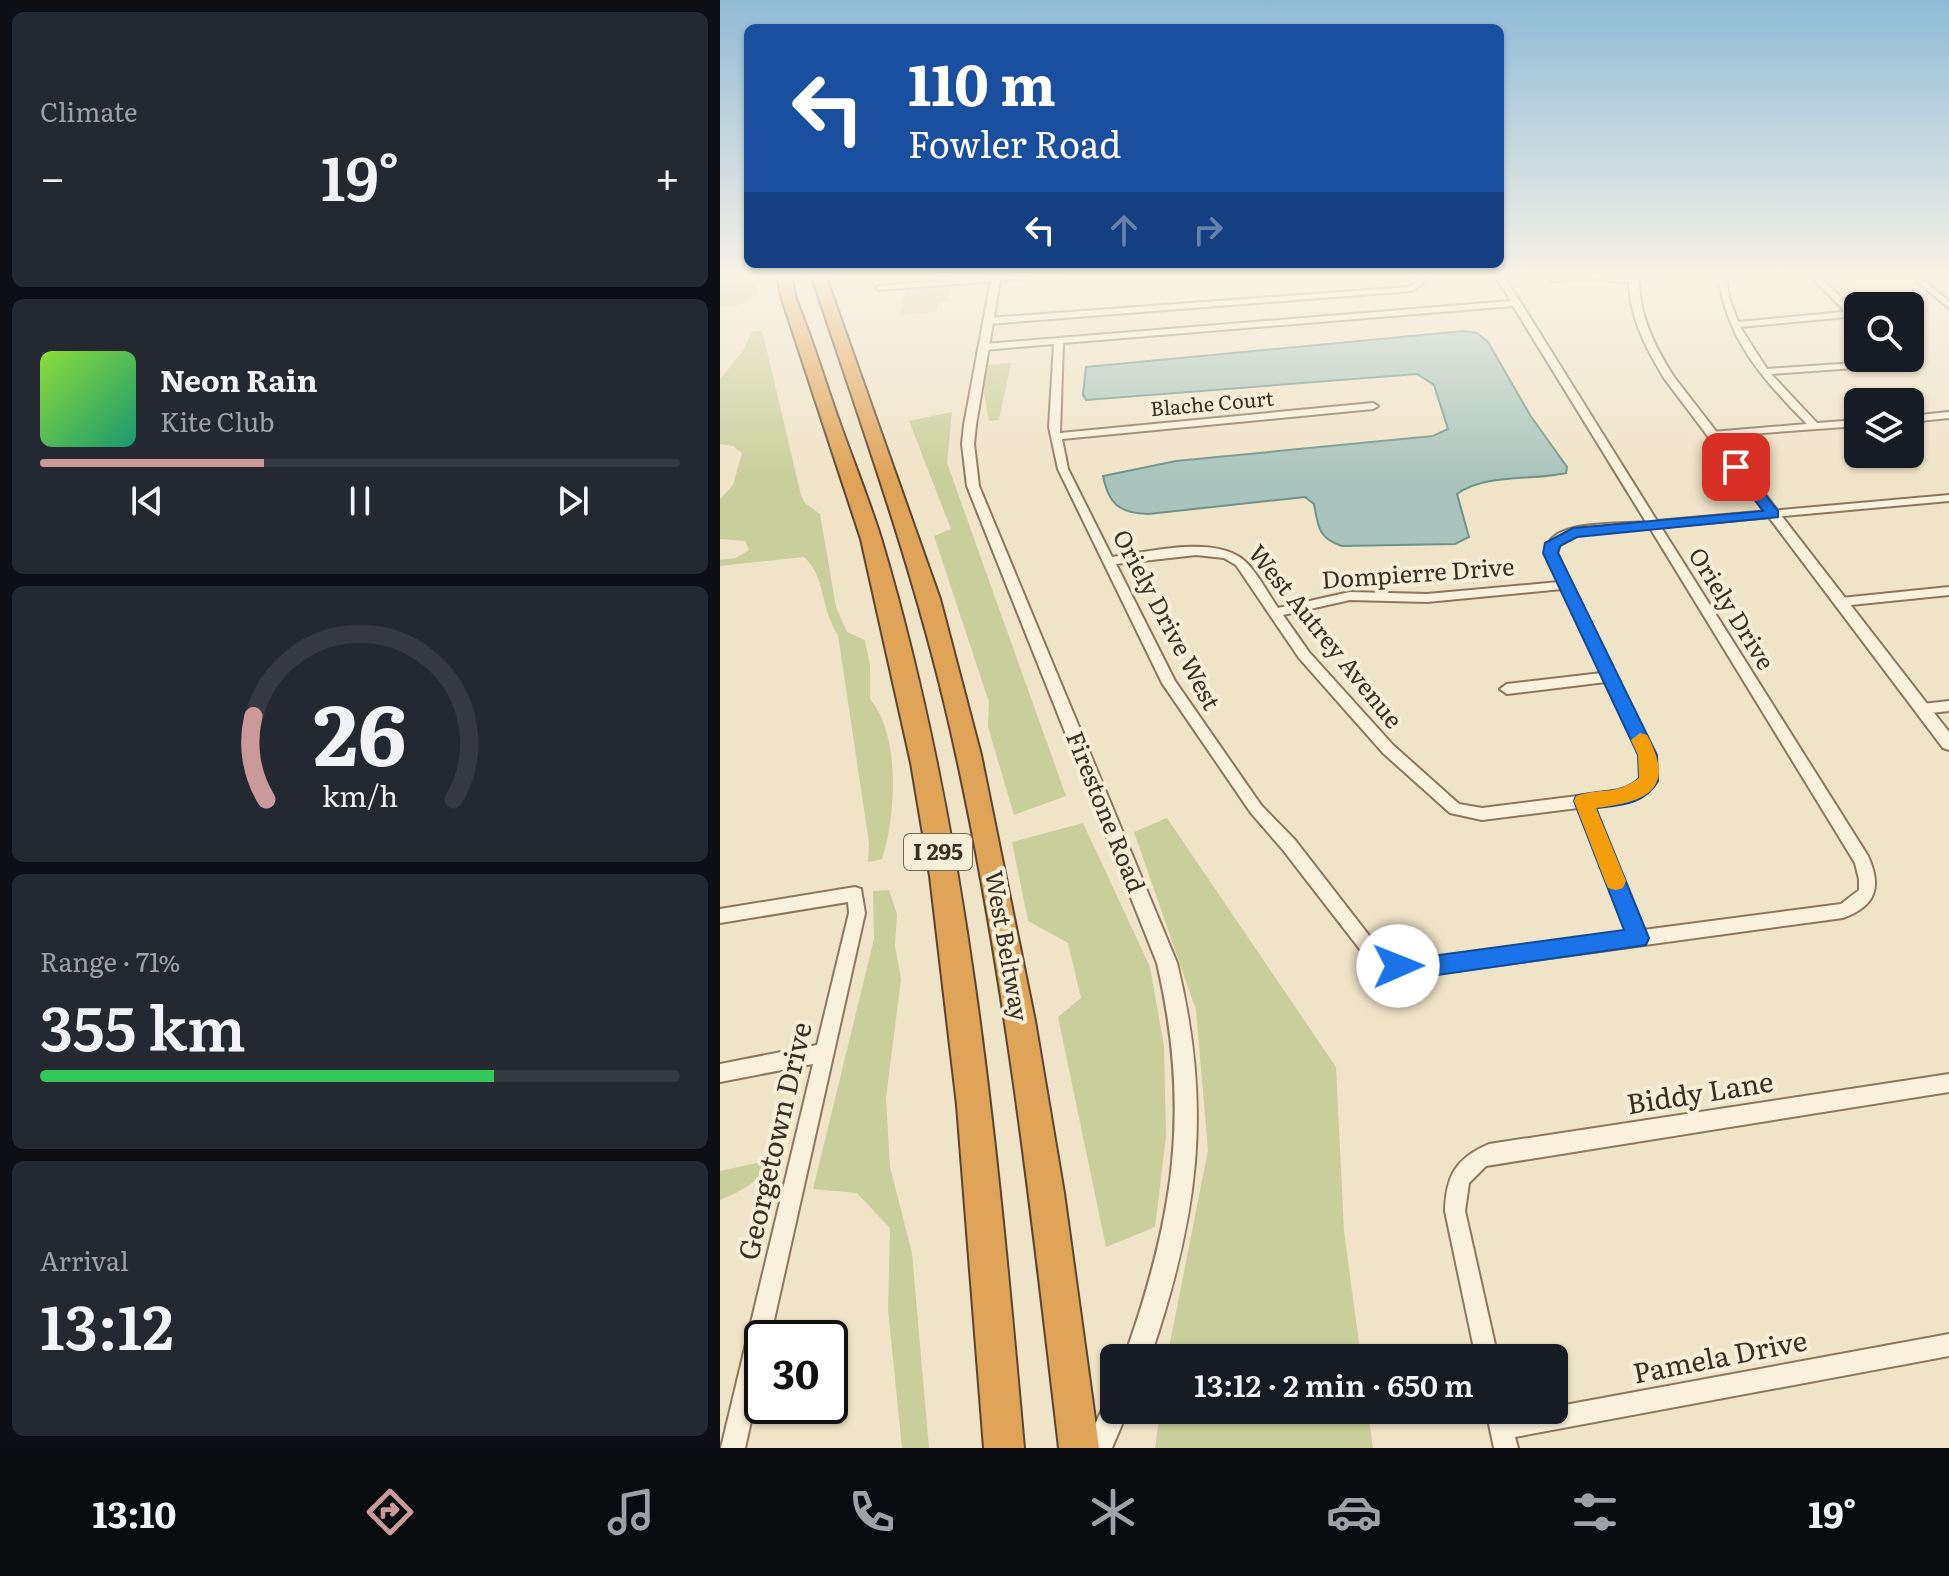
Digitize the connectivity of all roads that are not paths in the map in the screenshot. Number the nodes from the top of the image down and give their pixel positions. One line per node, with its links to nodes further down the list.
1 (1059, 341): 18 (street, Oriely Drive West)
2 (805, 342): 44 (highway, I 295)
3 (842, 342): 45 (highway, West Beltway / I 295)
4 (985, 342): 9 (street, Firestone Road)
5 (1052, 342): 9 (street)
6 (1541, 342): 21 (street, Oriely Drive)
7 (1648, 342): 17 (street)
8 (1745, 342): 11 (street)
9 (984, 347): 38 (street, Firestone Road)
10 (1844, 366): 11 (street)
11 (1765, 372): 16 (street)
12 (1373, 406): 18 (street, Blache Court)
13 (1949, 415): 14 (street)
14 (1924, 418)
15 (1844, 424): 16 (street)
16 (1814, 426): 17 (street)
17 (1712, 435): 20 (street)
18 (1055, 437): 22 (street, Oriely Drive West)
19 (1949, 498): 20 (street)
20 (1773, 514): 21 (street); 25 (street)
21 (1654, 525): 23 (street); 34 (street, Oriely Drive)
22 (1110, 561): 26 (street, West Autrey Avenue); 34 (street, Oriely Drive West)
23 (1565, 585): 26 (street, Dompierre Drive); 27 (street)
24 (1949, 591): 25 (street)
25 (1841, 602): 30 (street)
26 (1275, 613): 32 (street, West Autrey Avenue)
27 (1610, 677): 28 (street); 32 (street)
28 (1507, 689)
29 (1949, 706): 30 (street)
30 (1922, 709): 31 (street)
31 (1949, 744)
32 (1583, 801): 34 (street)
33 (720, 916): 35 (street, Georgetown Drive)
34 (1638, 938)
35 (824, 1053): 36 (street); 43 (street, Georgetown Drive)
36 (720, 1073)
37 (1949, 1083): 39 (street, Biddy Lane)
38 (1142, 1344)
39 (1484, 1344)
40 (1949, 1345): 42 (street, Pamela Drive)
41 (1109, 1424): 46 (street)
42 (1502, 1429)
43 (733, 1448)
44 (1004, 1448)
45 (1079, 1448)
46 (1098, 1448)

